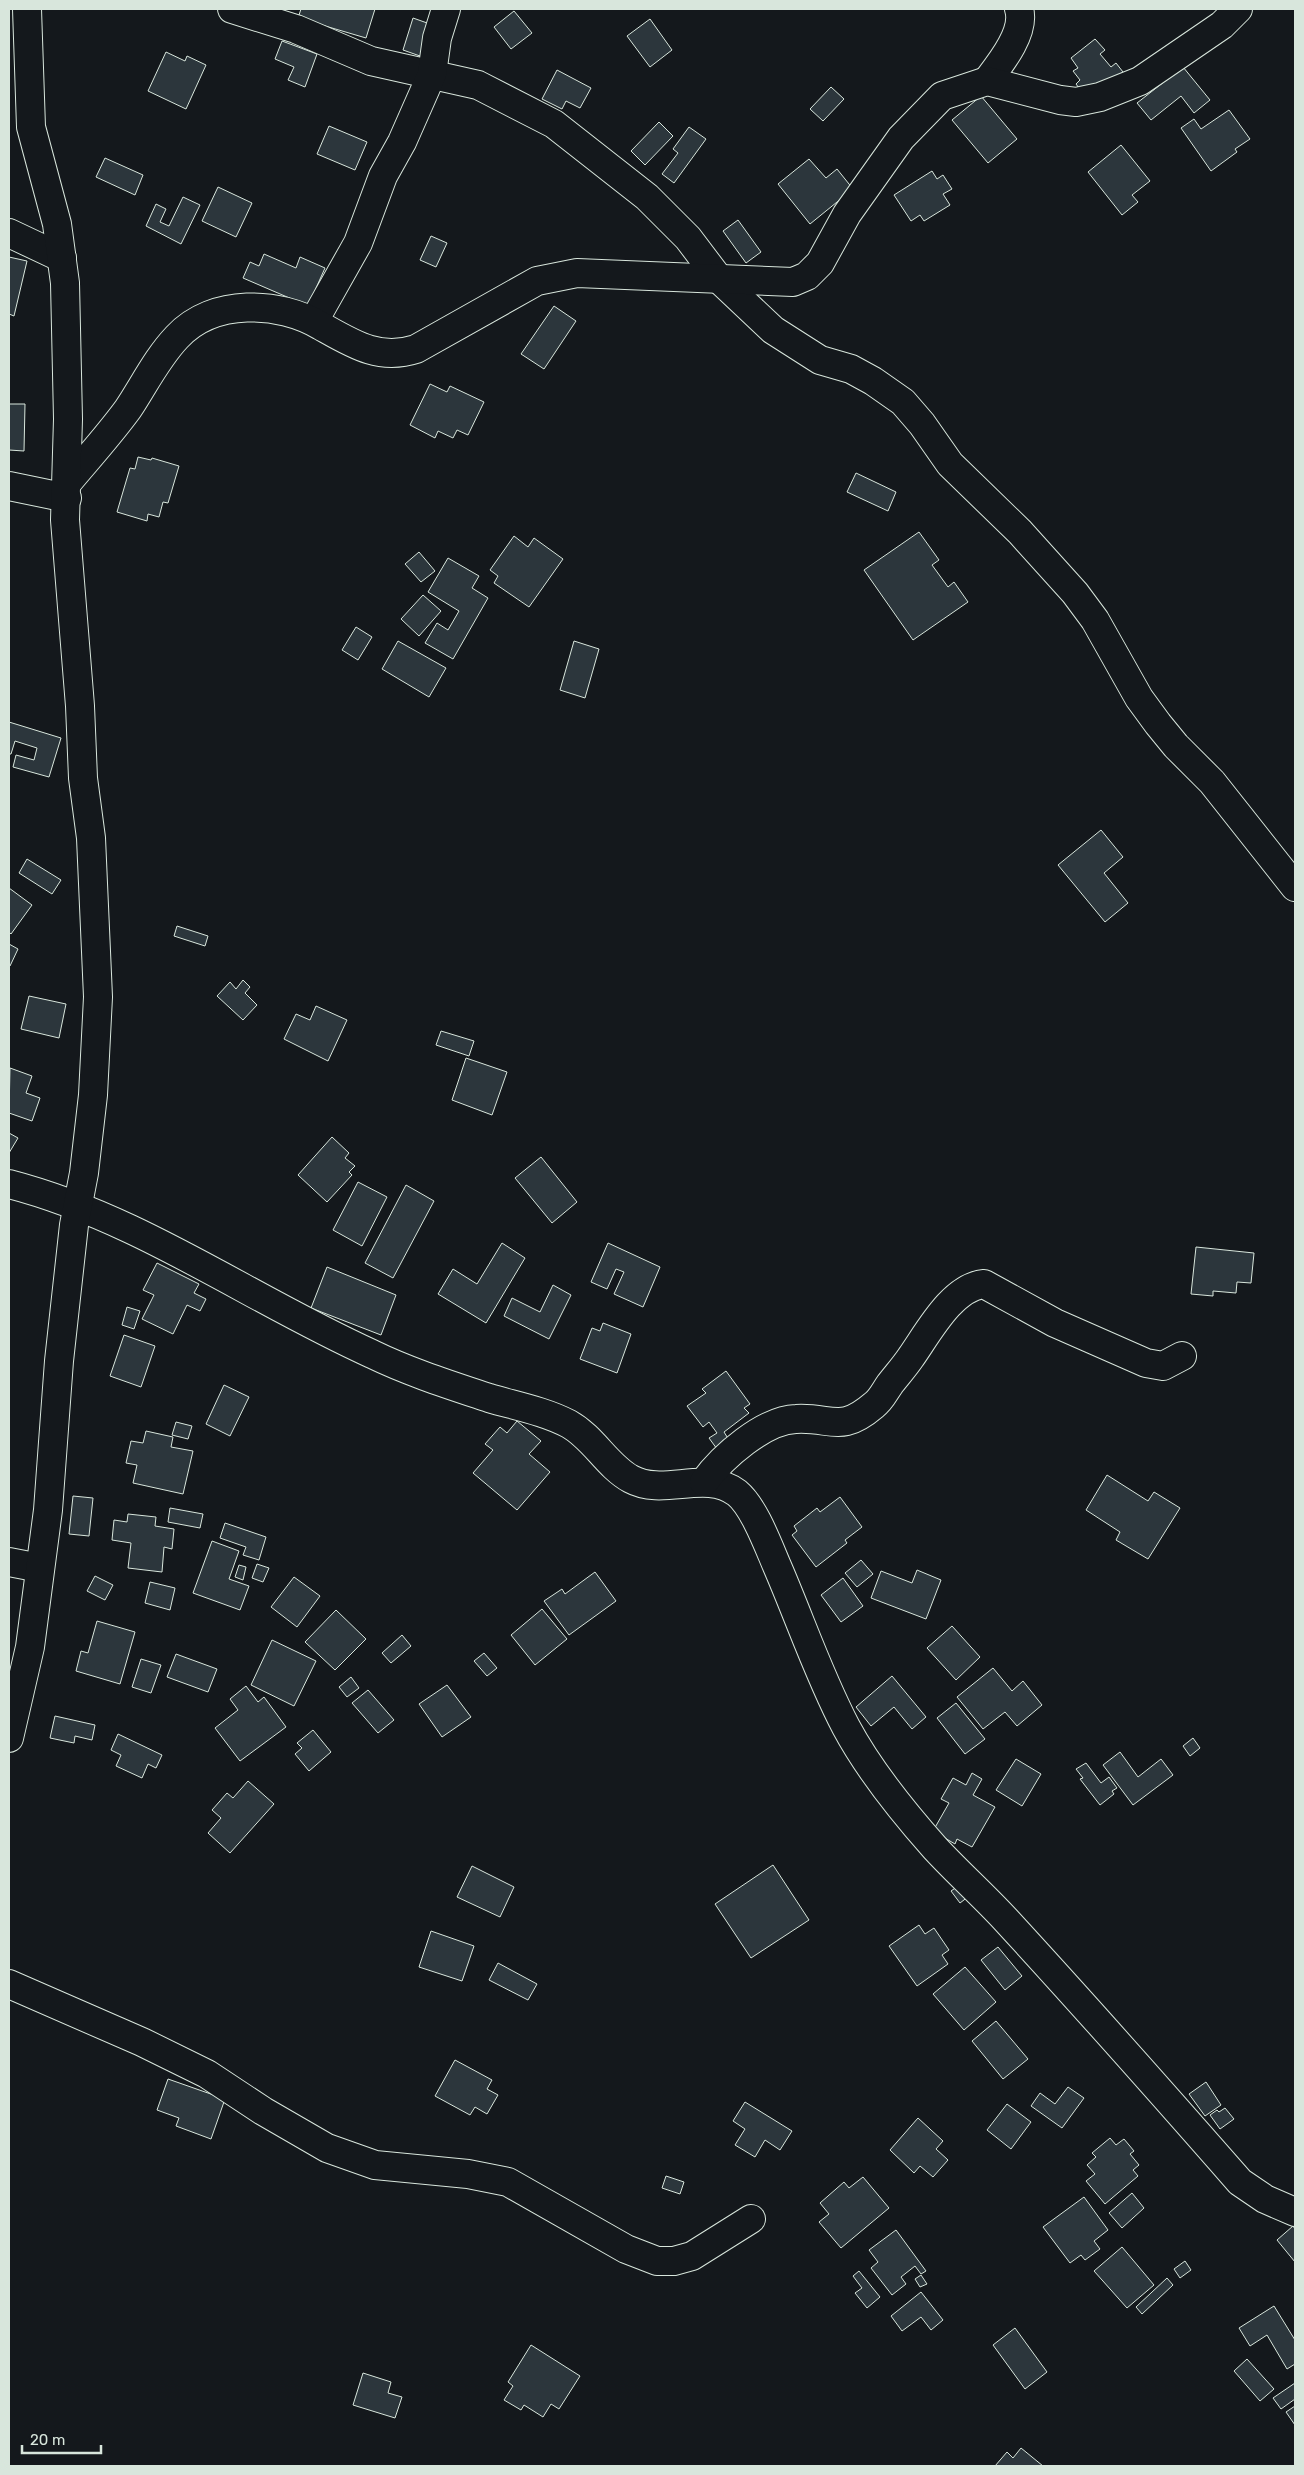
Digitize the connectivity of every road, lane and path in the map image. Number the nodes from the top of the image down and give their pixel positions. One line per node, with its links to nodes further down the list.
1 (27, 9): 9 (street)
2 (232, 9): 6 (street)
3 (446, 9): 6 (street)
4 (1019, 9): 7 (street)
5 (1238, 9): 7 (street)
6 (432, 74): 10 (street); 11 (street)
7 (987, 81): 10 (street)
8 (9, 233): 9 (street)
9 (62, 258): 13 (street)
10 (719, 278): 11 (street); 14 (street)
11 (314, 321): 13 (street)
12 (9, 486): 13 (street)
13 (67, 490): 16 (street)
14 (1295, 887)
15 (9, 1184): 16 (street)
16 (77, 1207): 18 (street); 20 (street)
17 (1182, 1356): 18 (street)
18 (704, 1482): 23 (street)
19 (9, 1562): 20 (street)
20 (40, 1568): 21 (street)
21 (9, 1738)
22 (9, 1984): 24 (street)
23 (1295, 2212)
24 (750, 2219)

